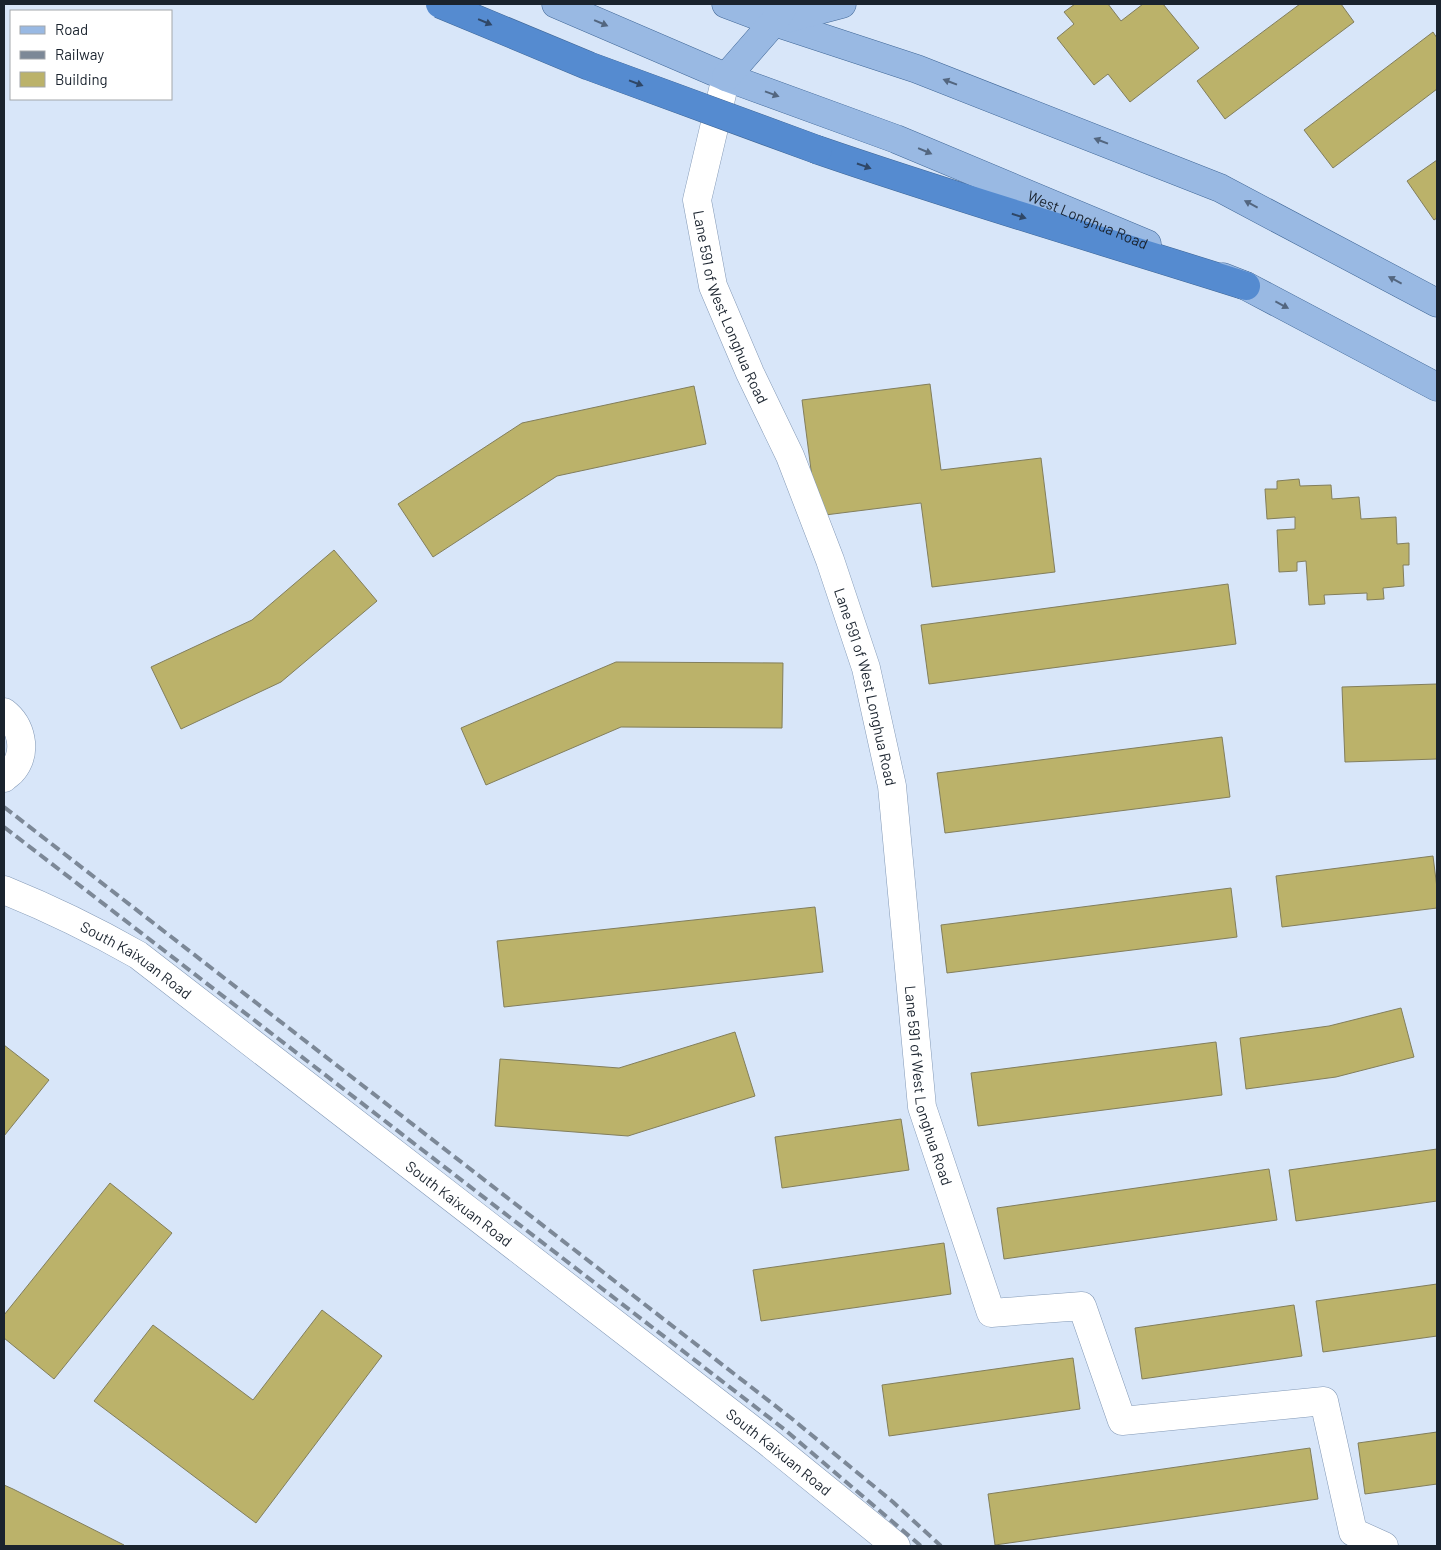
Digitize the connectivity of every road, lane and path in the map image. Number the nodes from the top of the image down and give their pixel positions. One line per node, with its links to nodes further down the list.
1 (440, 4): 7 (highway, one-way to 7, bridge)
2 (556, 4): 6 (main road, West Longhua Road, one-way to 6)
3 (726, 4): 5 (main road)
4 (842, 4): 5 (main road)
5 (779, 13): 6 (main road); 8 (main road, one-way to 5)
6 (726, 77): 7 (main road, West Longhua Road, one-way to 7); 14 (street, Lane 591 of West Longhua Road)
7 (1246, 286): 9 (main road, West Longhua Road, one-way to 9)
8 (1437, 303)
9 (1437, 387)
10 (4, 712): 11 (street)
11 (4, 778)
12 (4, 890): 13 (street, South Kaixuan Road)
13 (896, 1546)
14 (1384, 1546)

